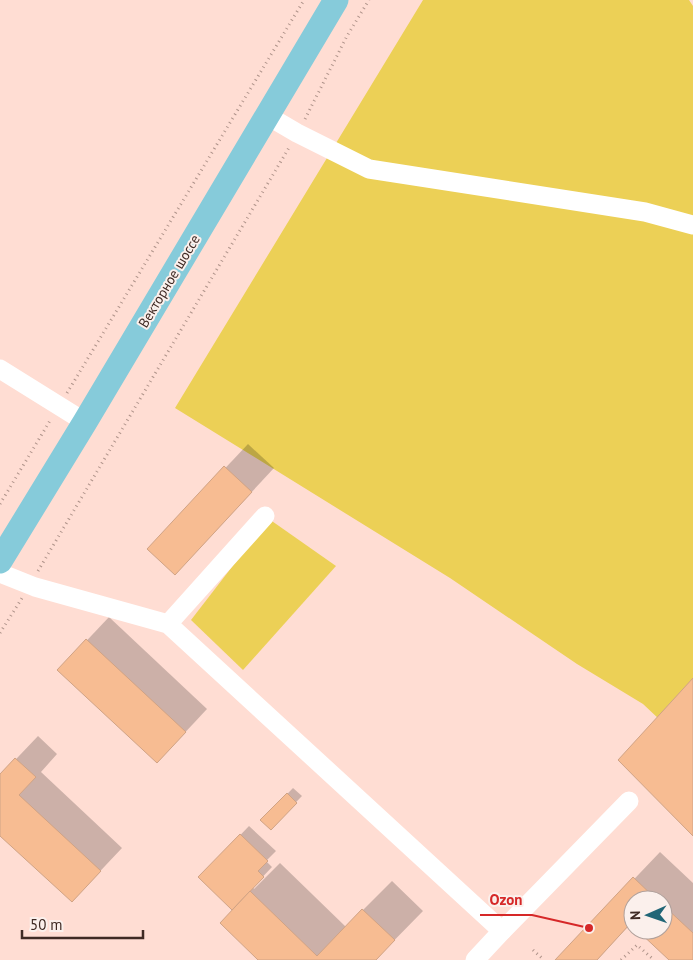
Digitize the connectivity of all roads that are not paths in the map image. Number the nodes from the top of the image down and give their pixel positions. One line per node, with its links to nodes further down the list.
1 (336, 0): 2 (main road, Векторное шоссе)
2 (268, 116): 3 (street); 5 (main road, Векторное шоссе)
3 (693, 225)
4 (0, 369): 5 (street)
5 (85, 422): 7 (main road, Векторное шоссе)
6 (266, 516): 9 (street)
7 (0, 561)
8 (0, 573): 9 (street)
9 (168, 624): 11 (street)
10 (629, 801): 11 (street)
11 (502, 930): 12 (street)
12 (475, 960)

